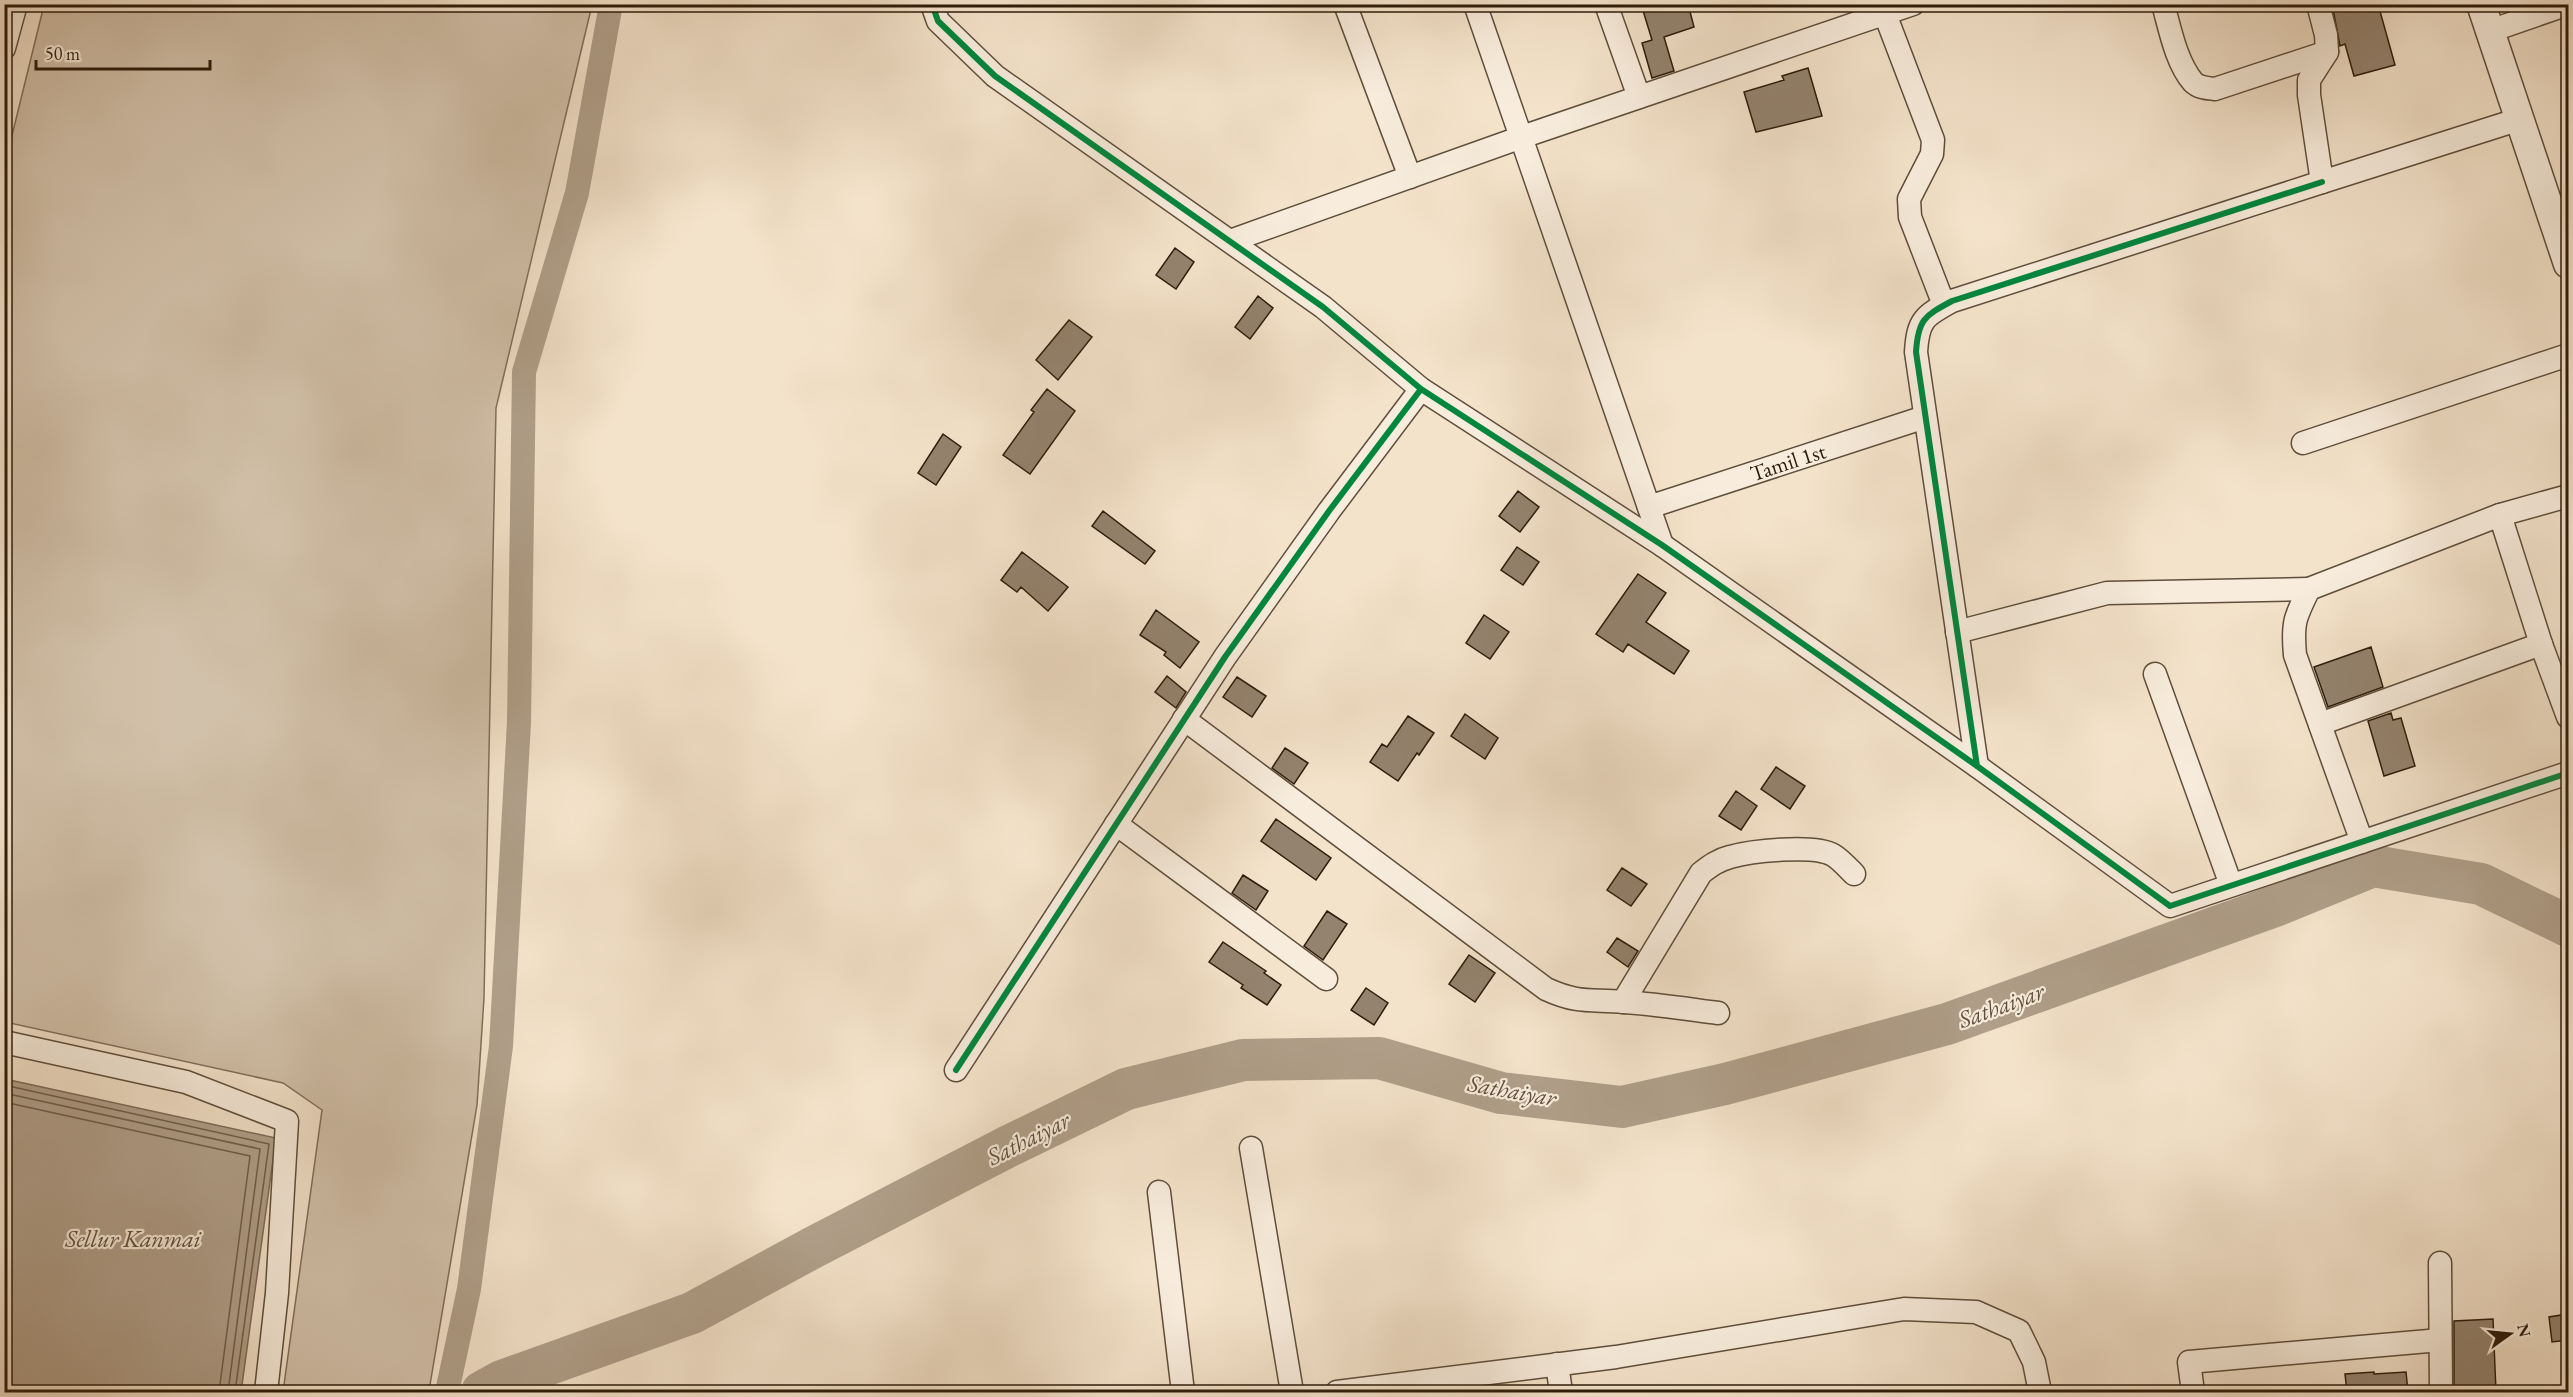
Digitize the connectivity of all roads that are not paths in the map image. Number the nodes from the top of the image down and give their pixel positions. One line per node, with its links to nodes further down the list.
1 (16, 4): 12 (street)
2 (932, 4): 19 (street)
3 (1345, 4): 17 (street)
4 (1475, 4): 16 (street)
5 (1606, 4): 14 (street)
6 (1913, 4): 10 (street)
7 (2163, 4): 13 (street)
8 (2318, 4): 13 (street)
9 (2568, 4): 11 (street)
10 (1885, 14): 14 (street); 21 (street)
11 (2486, 18): 15 (street)
12 (4, 48)
13 (2326, 52): 18 (street)
14 (1639, 97): 16 (street)
15 (2520, 119): 18 (street); 20 (street)
16 (1522, 137): 17 (street); 27 (street)
17 (1410, 177): 19 (street)
18 (2322, 182): 21 (street)
19 (1230, 241): 23 (street)
20 (2568, 264)
21 (1944, 305): 24 (street)
22 (2568, 355): 25 (street)
23 (1421, 388): 29 (street); 35 (street)
24 (1925, 417): 27 (street, Tamil 1st); 31 (street)
25 (2303, 443)
26 (2568, 496): 28 (street)
27 (1649, 507): 29 (street)
28 (2500, 515): 30 (street); 32 (street)
29 (1662, 545): 37 (street)
30 (2309, 589): 31 (street); 36 (street)
31 (1957, 632): 37 (street)
32 (2541, 644): 34 (street); 36 (street)
33 (2155, 674): 42 (street)
34 (2568, 717)
35 (1184, 719): 39 (street); 44 (street)
36 (2320, 724): 40 (street)
37 (1977, 766): 42 (street)
38 (2568, 773): 40 (street)
39 (1116, 824): 43 (street); 47 (street)
40 (2361, 842): 42 (street)
41 (1854, 874): 44 (street)
42 (2230, 885)
43 (1326, 979)
44 (1623, 1002): 45 (street)
45 (1718, 1013)
46 (4, 1042): 53 (street)
47 (956, 1070)
48 (1251, 1148): 55 (street)
49 (1159, 1192): 54 (street)
50 (2440, 1263): 51 (street)
51 (2440, 1340): 59 (street); 60 (street)
52 (1557, 1364): 56 (street); 57 (street); 58 (street)
53 (266, 1392)
54 (1183, 1392)
55 (1292, 1392)
56 (1337, 1392)
57 (1561, 1392)
58 (2040, 1392)
59 (2193, 1392)
60 (2441, 1392)

